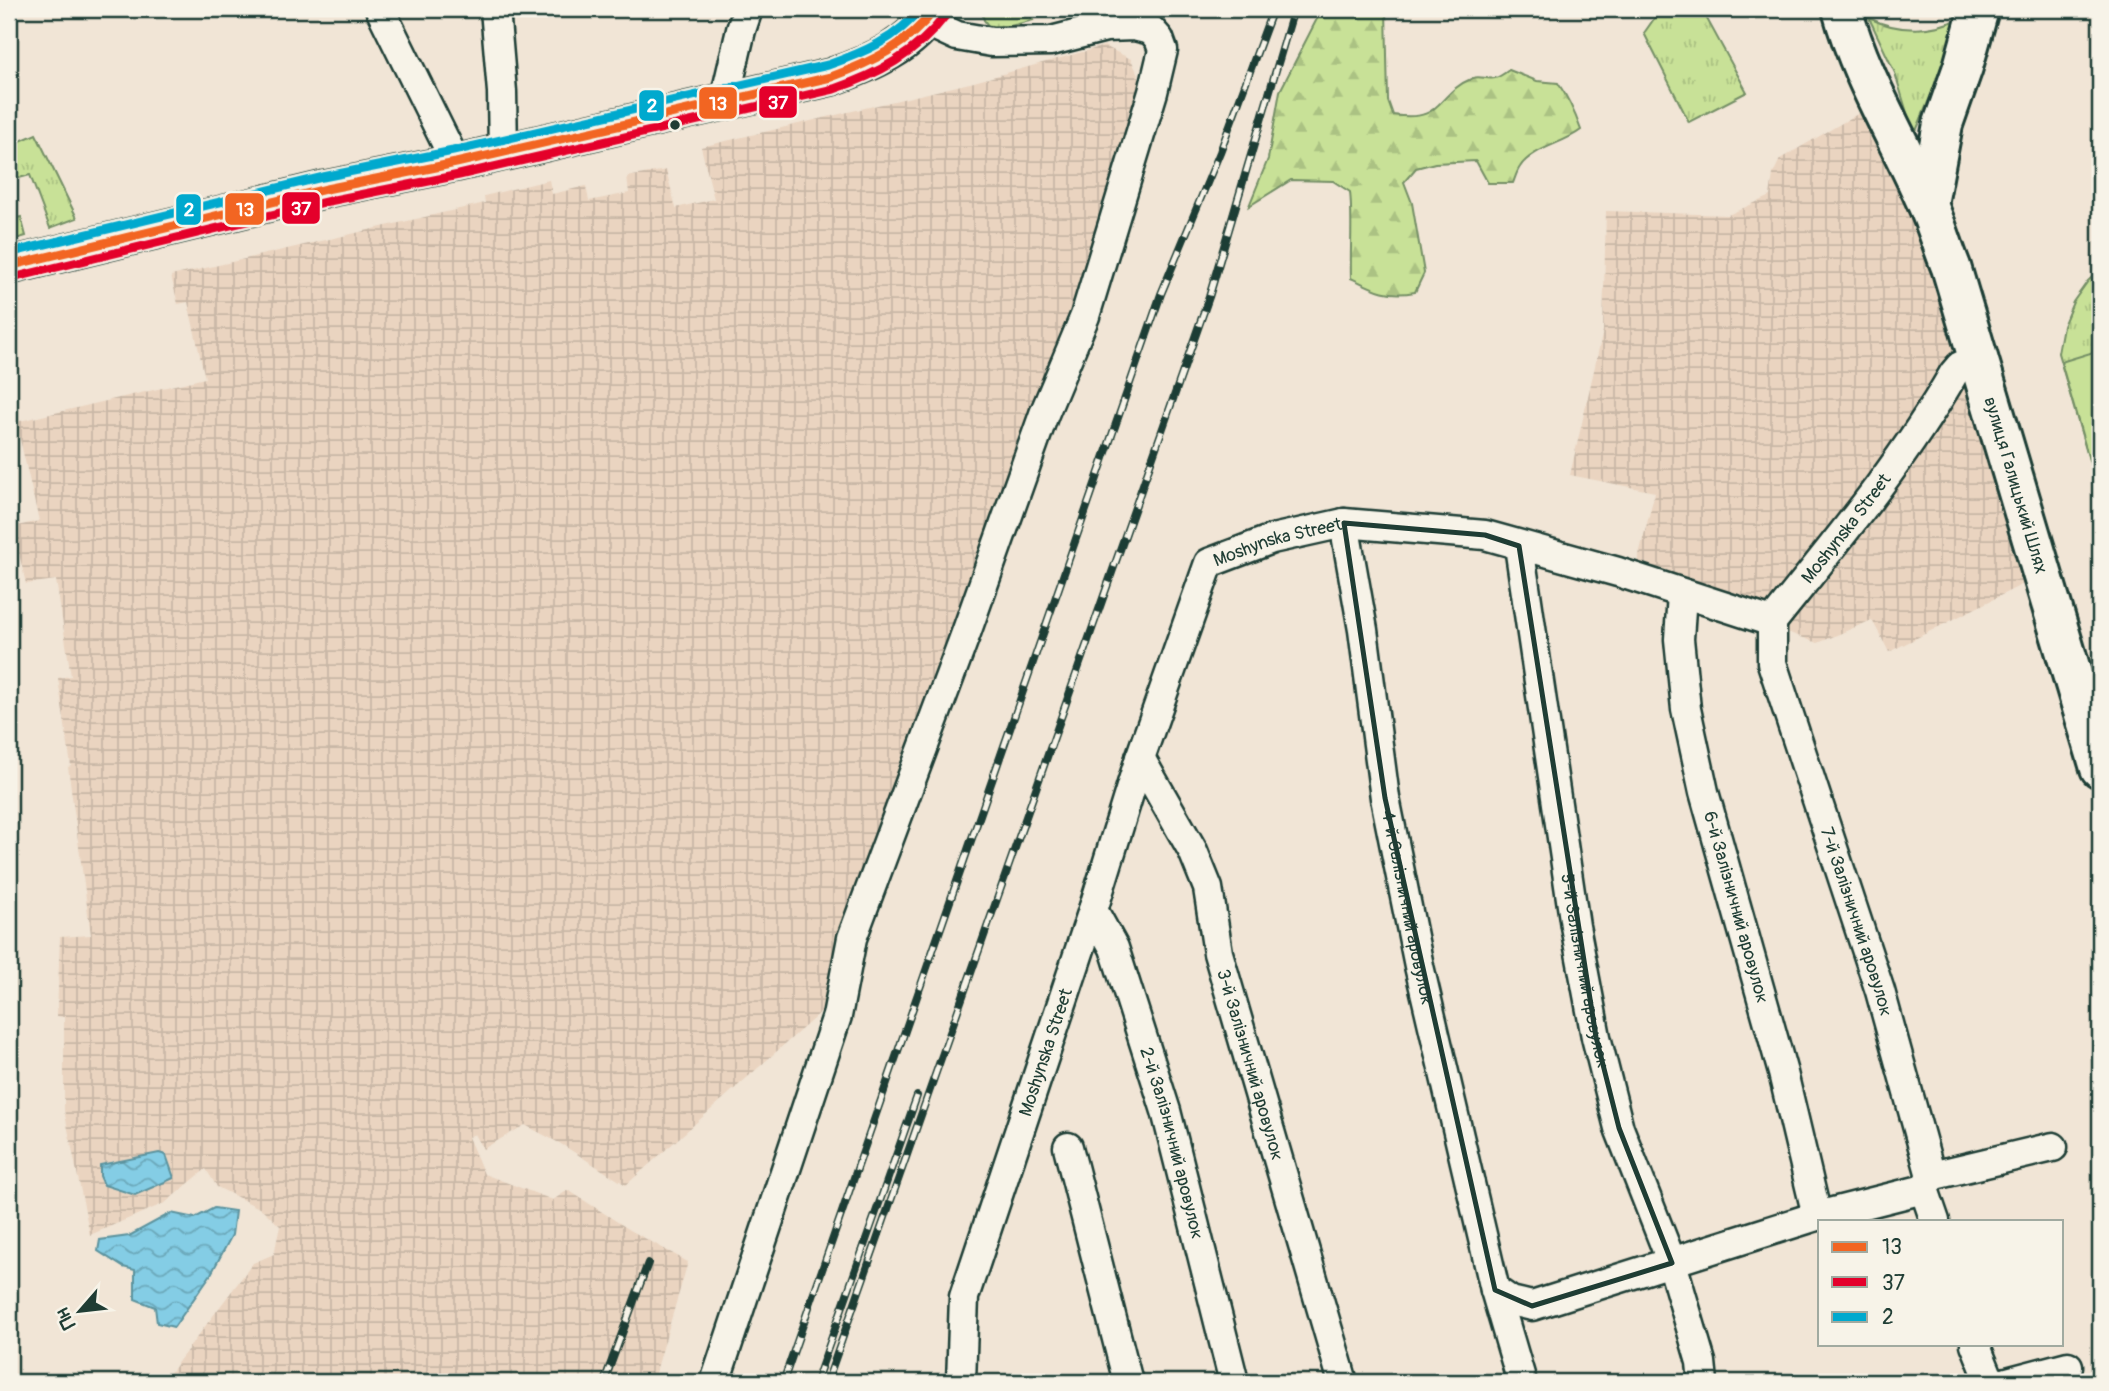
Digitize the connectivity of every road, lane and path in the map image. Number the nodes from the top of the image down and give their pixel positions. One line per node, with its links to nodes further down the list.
1 (380, 9): 9 (street)
2 (495, 9): 8 (street)
3 (748, 9): 7 (street)
4 (1842, 9): 10 (highway, вулиця Галицький Шлях)
5 (1979, 9): 10 (highway, вулиця Галицький Шлях)
6 (931, 15): 7 (main road); 29 (street)
7 (724, 103): 8 (main road)
8 (503, 153): 9 (main road)
9 (456, 163): 11 (main road)
10 (1928, 204): 12 (highway, вулиця Галицький Шлях)
11 (9, 266)
12 (1978, 361): 16 (street, Moshynska Street); 18 (highway, вулиця Галицький Шлях)
13 (1344, 523): 14 (street, Moshynska Street); 17 (street, Moshynska Street); 26 (street, 4-й Залізничний аровулок)
14 (1519, 546): 15 (street, Moshynska Street); 25 (street, 5-й Залізничний аровулок)
15 (1682, 594): 16 (street, Moshynska Street); 23 (street, 6-й Залізничний аровулок)
16 (1772, 622): 22 (street, 7-й Залізничний аровулок)
17 (1140, 758): 19 (street, Moshynska Street); 33 (street, 3-й Залізничний аровулок)
18 (2100, 768)
19 (1093, 910): 30 (street, Moshynska Street); 32 (street, 2-й Залізничний аровулок)
20 (1068, 1147): 31 (street)
21 (2053, 1147): 22 (street)
22 (1928, 1182): 23 (street); 24 (street, 7-й Залізничний аровулок)
23 (1817, 1216): 25 (street)
24 (1935, 1220)
25 (1672, 1263): 26 (street); 35 (street, 5-й Залізничний аровулок)
26 (1495, 1290): 34 (street, 4-й Залізничний аровулок)
27 (1976, 1346): 36 (street)
28 (2068, 1366): 37 (street)
29 (715, 1382)
30 (961, 1382)
31 (1128, 1382)
32 (1234, 1382)
33 (1343, 1382)
34 (1522, 1382)
35 (1703, 1382)
36 (1997, 1382)
37 (2007, 1382)

